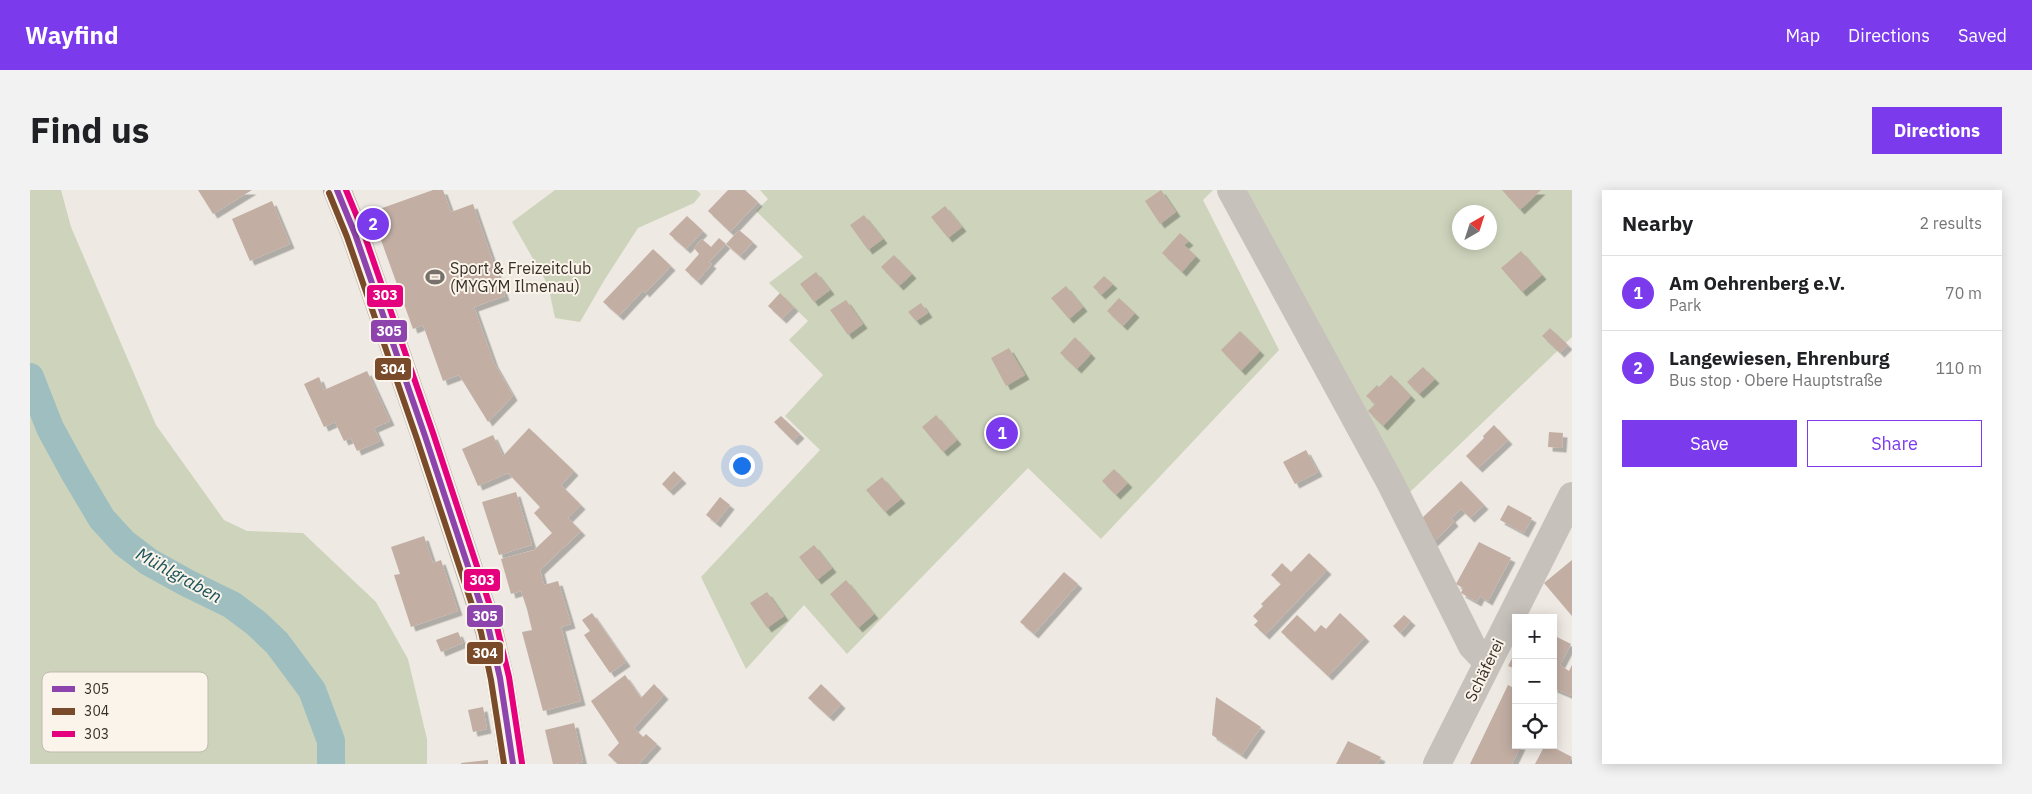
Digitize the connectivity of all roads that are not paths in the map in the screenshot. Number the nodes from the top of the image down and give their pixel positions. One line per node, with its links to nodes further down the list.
1 (337, 190): 5 (main road)
2 (1231, 190): 4 (street)
3 (1568, 513): 4 (street, Schäferei)
4 (1488, 662): 6 (street, Schäferei)
5 (513, 764)
6 (1437, 764)

